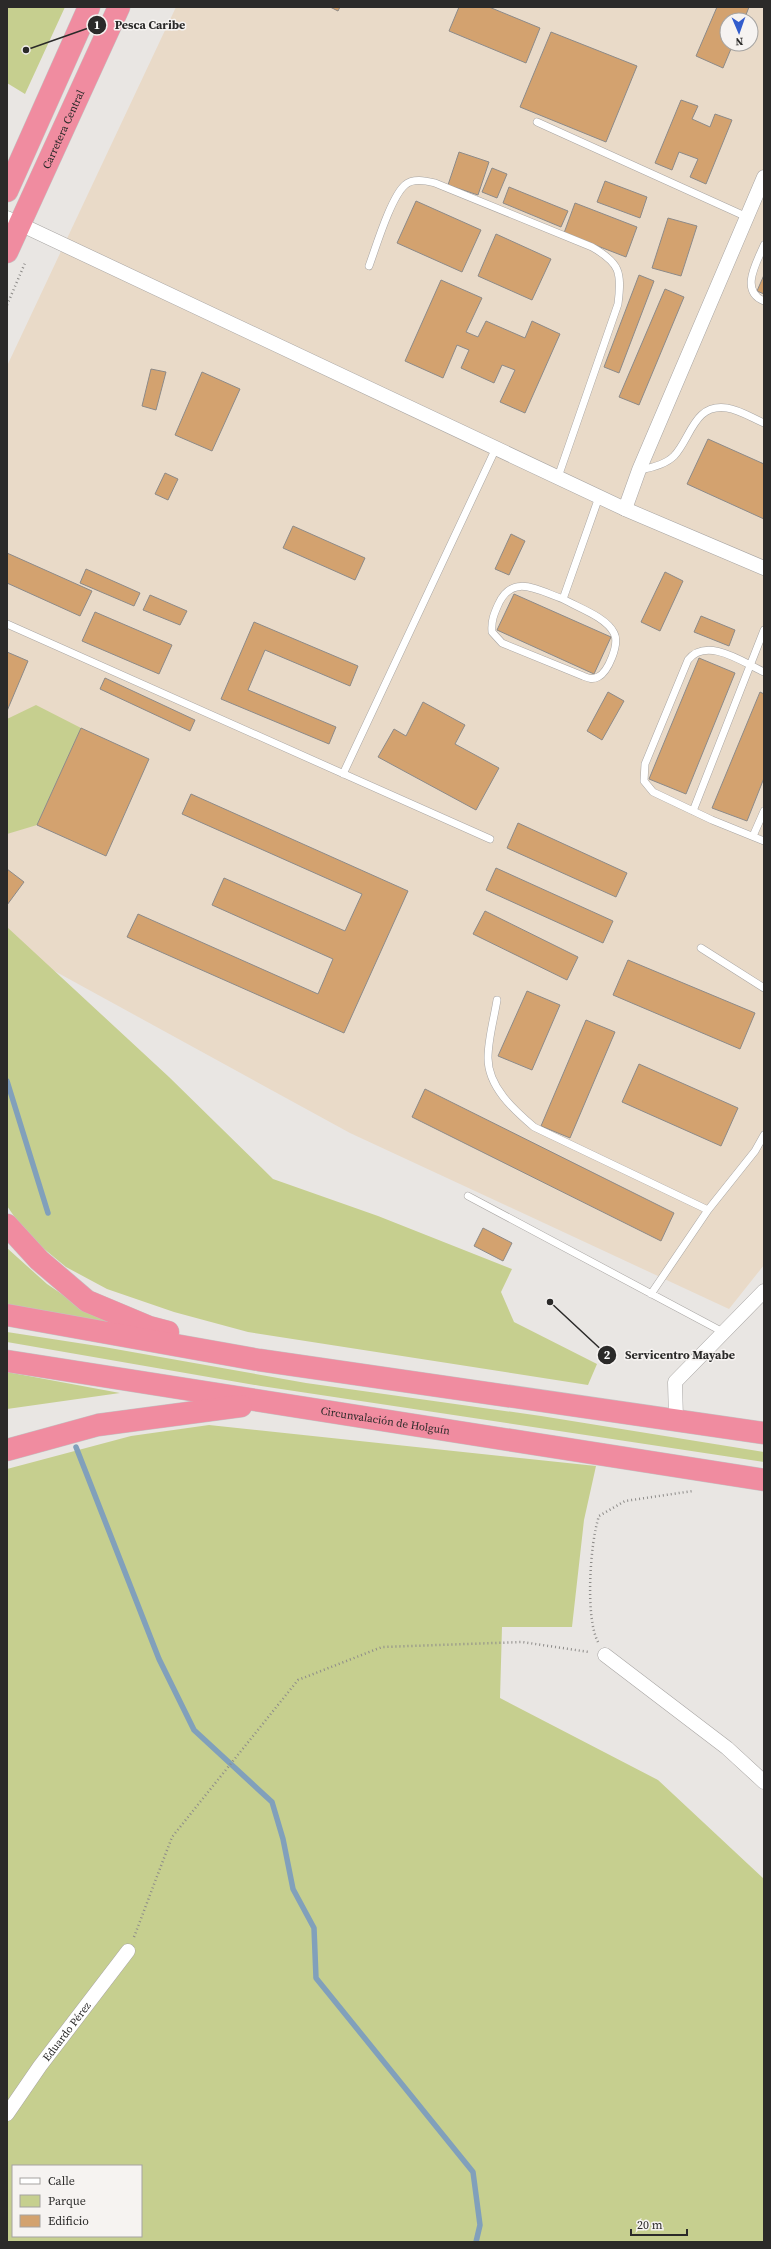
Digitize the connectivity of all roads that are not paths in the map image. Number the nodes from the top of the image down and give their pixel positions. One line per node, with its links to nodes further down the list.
1 (89, 7): 5 (highway)
2 (119, 7): 7 (highway, Carretera Central)
3 (537, 122): 6 (lane)
4 (764, 177): 6 (street)
5 (8, 187)
6 (747, 217): 14 (street)
7 (14, 221): 9 (highway, Carretera Central); 13 (street)
8 (764, 245): 11 (lane)
9 (7, 252)
10 (369, 266): 15 (lane)
11 (764, 301)
12 (764, 423): 14 (lane)
13 (496, 448): 15 (street); 24 (lane)
14 (639, 470): 17 (street)
15 (558, 477): 16 (street)
16 (599, 496): 17 (street); 19 (lane)
17 (625, 509): 18 (street)
18 (764, 568)
19 (564, 599): 19 (lane)
20 (7, 624): 24 (lane)
21 (764, 630): 22 (lane)
22 (750, 666): 23 (lane); 25 (lane); 25 (lane)
23 (764, 672)
24 (343, 774): 28 (lane)
25 (693, 811): 27 (lane)
26 (764, 811): 27 (lane)
27 (753, 836): 29 (lane)
28 (490, 839)
29 (764, 841)
30 (701, 948): 31 (lane)
31 (764, 988)
32 (497, 1000): 35 (lane)
33 (764, 1135): 35 (lane)
34 (468, 1196): 38 (lane)
35 (708, 1210): 38 (lane)
36 (7, 1225): 41 (highway)
37 (764, 1291): 40 (street)
38 (651, 1294): 40 (lane)
39 (7, 1315): 41 (highway)
40 (723, 1332): 44 (street)
41 (259, 1360): 44 (highway)
42 (7, 1361): 43 (highway, Circunvalación de Holguín)
43 (265, 1403): 46 (highway); 47 (highway, Circunvalación de Holguín)
44 (676, 1419): 45 (highway)
45 (764, 1434)
46 (7, 1450)
47 (764, 1480)
48 (605, 1655): 49 (street)
49 (764, 1782)
50 (128, 1951): 51 (street, Eduardo Pérez)
51 (7, 2114)

